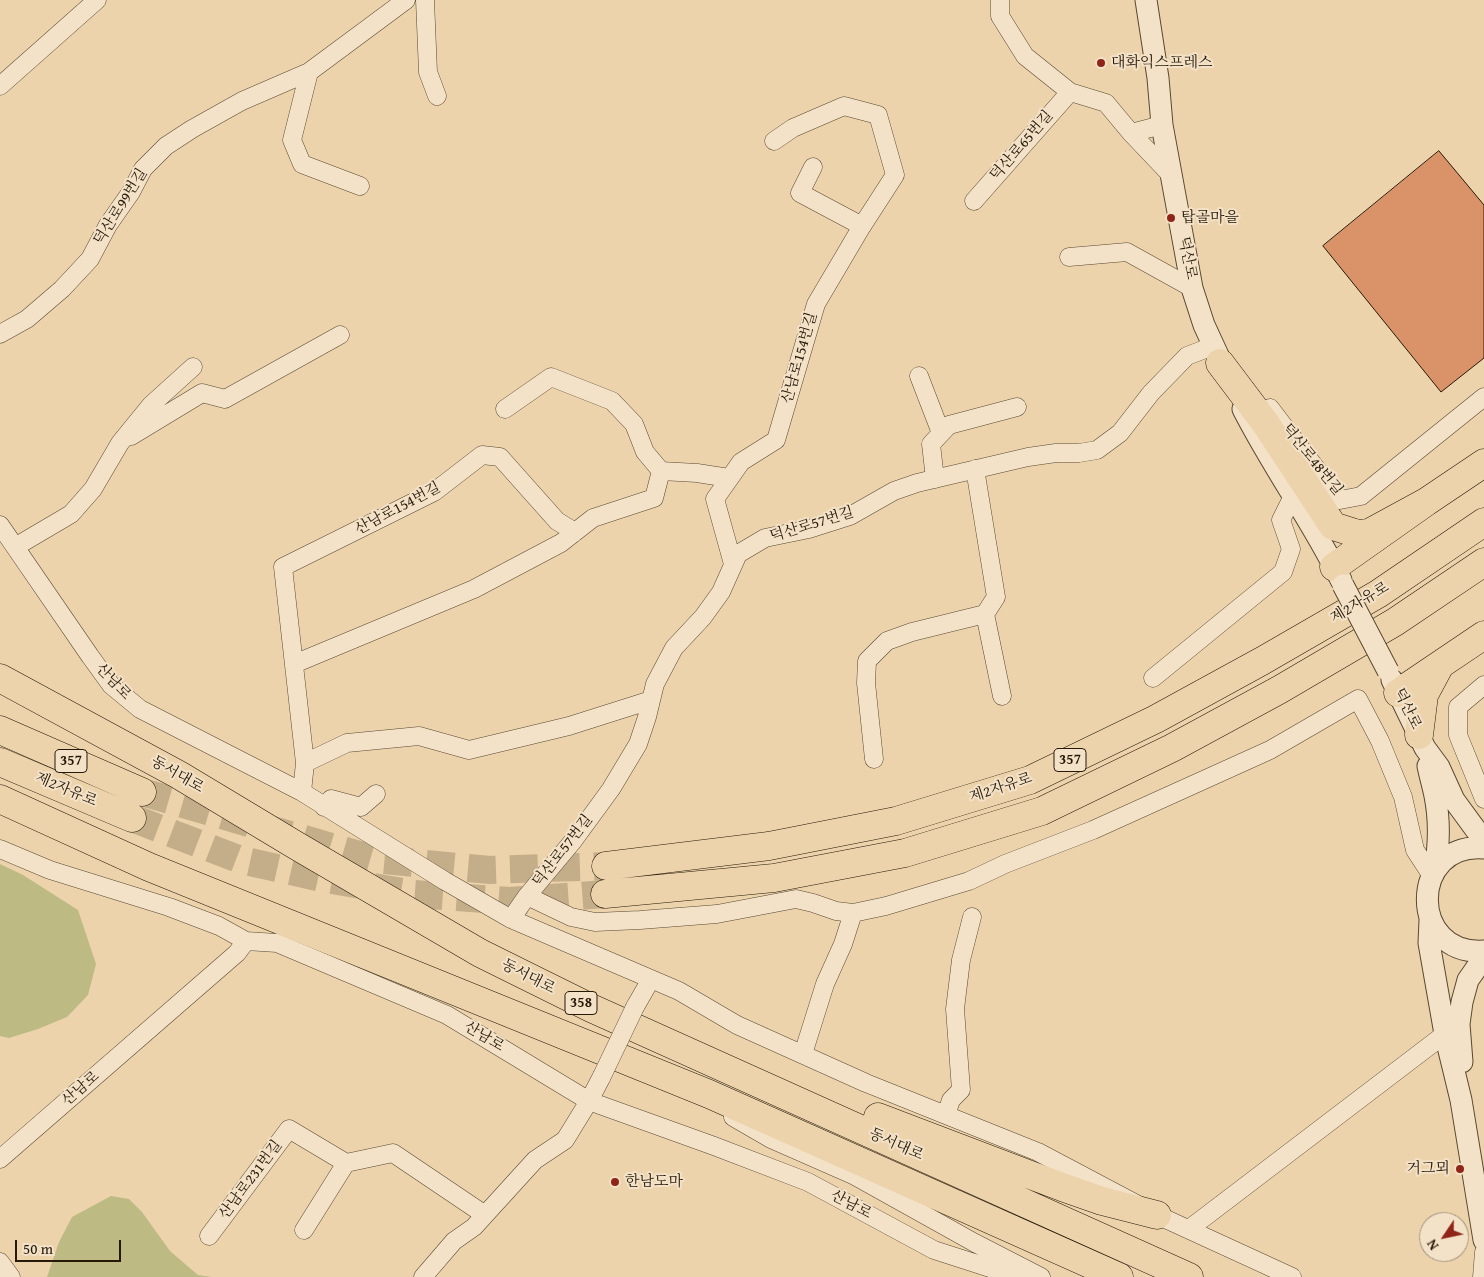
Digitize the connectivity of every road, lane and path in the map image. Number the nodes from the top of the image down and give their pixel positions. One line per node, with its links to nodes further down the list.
1 (97, 0): 7 (street)
2 (406, 0): 6 (street, 덕산로99번길)
3 (425, 0): 9 (street)
4 (1000, 0): 8 (street)
5 (1146, 0): 10 (street, 덕산로)
6 (309, 72): 15 (street); 20 (street, 덕산로99번길)
7 (0, 86)
8 (1070, 92): 11 (street); 16 (street, 덕산로65번길)
9 (437, 96)
10 (1162, 125): 11 (street); 14 (street, 덕산로)
11 (1131, 133): 14 (street)
12 (774, 141): 17 (street, 산남로154번길)
13 (813, 167): 17 (street)
14 (1170, 174): 19 (street, 덕산로)
15 (360, 186)
16 (974, 201)
17 (862, 226): 33 (street, 산남로154번길)
18 (1069, 256): 19 (street)
19 (1192, 288): 22 (street, 덕산로)
20 (0, 334)
21 (340, 335): 29 (street)
22 (1216, 354): 25 (street, 덕산로48번길); 31 (street, 덕산로57번길); 35 (street, 덕산로); 36 (highway)
23 (193, 367): 29 (street)
24 (920, 376): 28 (street)
25 (1484, 397)
26 (1017, 408): 28 (street)
27 (505, 409): 32 (street)
28 (941, 433): 34 (street)
29 (120, 443): 40 (street)
30 (1484, 464): 36 (highway)
31 (975, 469): 34 (street, 덕산로57번길); 44 (street)
32 (662, 472): 33 (street); 39 (street)
33 (729, 478): 42 (street, 산남로154번길)
34 (935, 479): 42 (street, 덕산로57번길)
35 (1293, 496): 43 (street, 덕산로); 49 (street)
36 (1426, 502): 43 (highway)
37 (1484, 522): 69 (highway, 제2자유로 / 357)
38 (0, 525): 40 (street, 산남로)
39 (575, 532): 46 (street); 46 (street, 산남로154번길)
40 (15, 547): 60 (street, 산남로)
41 (1484, 562): 71 (highway, 357)
42 (733, 564): 53 (street, 덕산로57번길)
43 (1339, 576): 50 (street, 덕산로, bridge)
44 (986, 614): 52 (street); 56 (street)
45 (1484, 635): 47 (highway)
46 (294, 664): 58 (street, 산남로154번길)
47 (1438, 667): 50 (highway); 55 (highway)
48 (0, 678): 81 (highway, 동서대로 / 358)
49 (1153, 678)
50 (1393, 682): 55 (street, 덕산로)
51 (1484, 685): 63 (street)
52 (1002, 696)
53 (651, 700): 58 (street); 72 (street, 덕산로57번길)
54 (0, 730): 59 (highway, 제2자유로 / 357)
55 (1422, 742): 66 (street); 70 (street)
56 (874, 759)
57 (0, 762): 65 (highway, 제2자유로 / 357)
58 (305, 763): 60 (street, 산남로154번길)
59 (142, 792)
60 (302, 792): 64 (street, 산남로)
61 (376, 794): 64 (street)
62 (0, 799): 84 (highway, 동서대로 / 358)
63 (1484, 799)
64 (324, 807): 75 (street, 산남로)
65 (132, 818)
66 (1484, 838)
67 (1484, 848): 70 (street)
68 (0, 849): 77 (street)
69 (606, 866)
70 (1433, 873): 73 (street); 76 (street)
71 (605, 894)
72 (527, 896): 73 (street); 75 (street, 덕산로57번길)
73 (853, 913): 83 (street)
74 (972, 917): 87 (street)
75 (511, 919): 80 (street, 산남로)
76 (1430, 920): 78 (street); 82 (street)
77 (246, 941): 86 (street, 산남로); 88 (street, 산남로)
78 (1484, 951)
79 (1484, 957): 85 (street)
80 (651, 980): 83 (street, 산남로); 86 (street, bridge)
81 (647, 1033): 91 (highway); 103 (highway, 동서대로 / 358)
82 (1445, 1034): 85 (street); 92 (street)
83 (803, 1054): 87 (street, 산남로)
84 (652, 1071): 101 (street); 102 (highway, 동서대로 / 358)
85 (1461, 1100): 93 (street)
86 (589, 1101): 90 (street); 100 (street, 산남로)
87 (946, 1115): 91 (street, 산남로)
88 (0, 1159)
89 (346, 1163): 90 (street); 94 (street); 95 (street, 산남로231번길)
90 (485, 1215): 99 (street)
91 (1157, 1215): 92 (street, 산남로)
92 (1189, 1229): 104 (street, 산남로)
93 (1483, 1229)
94 (304, 1230)
95 (209, 1236)
96 (1484, 1252): 105 (street)
97 (0, 1262): 98 (street)
98 (11, 1277)
99 (423, 1277)
100 (1018, 1277)
101 (1041, 1277)
102 (1119, 1277)
103 (1189, 1277)
104 (1292, 1277)
105 (1482, 1277)

